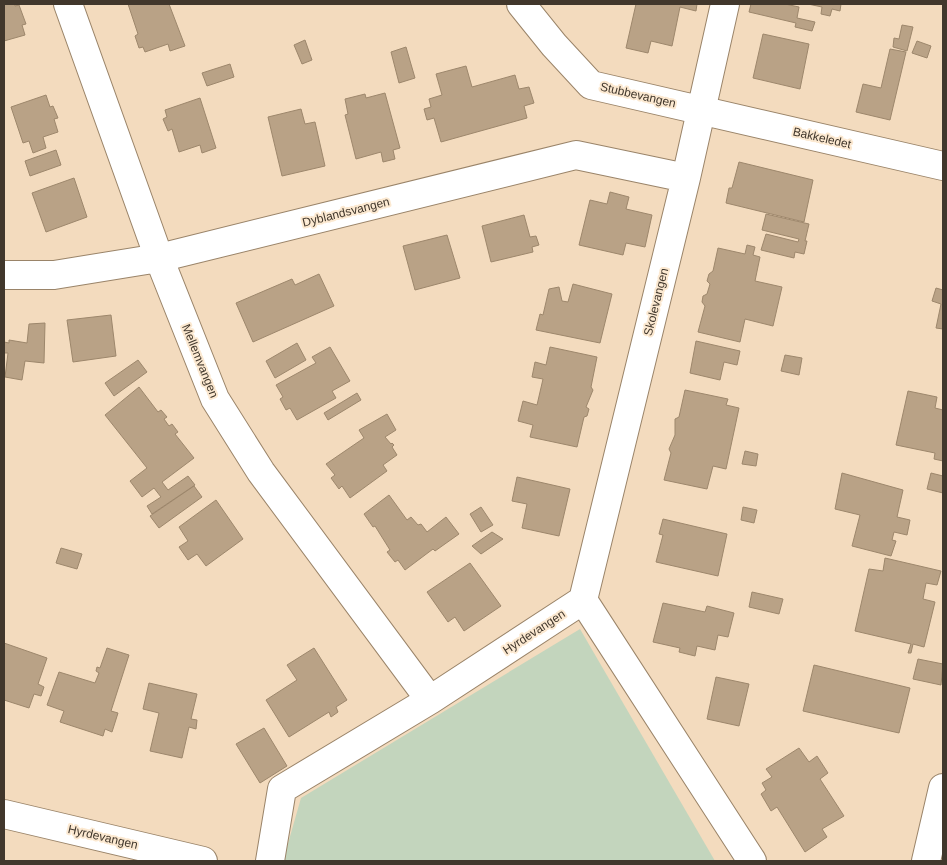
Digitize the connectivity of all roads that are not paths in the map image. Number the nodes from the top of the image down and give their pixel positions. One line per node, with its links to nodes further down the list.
1 (68, 4): 7 (street, Mellemvangen)
2 (521, 4): 4 (street, Stubbevangen)
3 (725, 4): 4 (street, Skolevangen)
4 (701, 110): 5 (street, Bakkeledet); 6 (street, Skolevangen)
5 (943, 166)
6 (686, 178): 7 (street, Dyblandsvangen); 9 (street, Skolevangen)
7 (159, 258): 8 (street, Dyblandsvangen); 10 (street, Mellemvangen)
8 (4, 275)
9 (583, 600): 10 (street, Hyrdevangen); 15 (street)
10 (430, 700): 14 (street, Hyrdevangen)
11 (943, 788): 16 (street)
12 (4, 814): 13 (street, Hyrdevangen)
13 (203, 861)
14 (270, 861)
15 (752, 861)
16 (926, 861)

